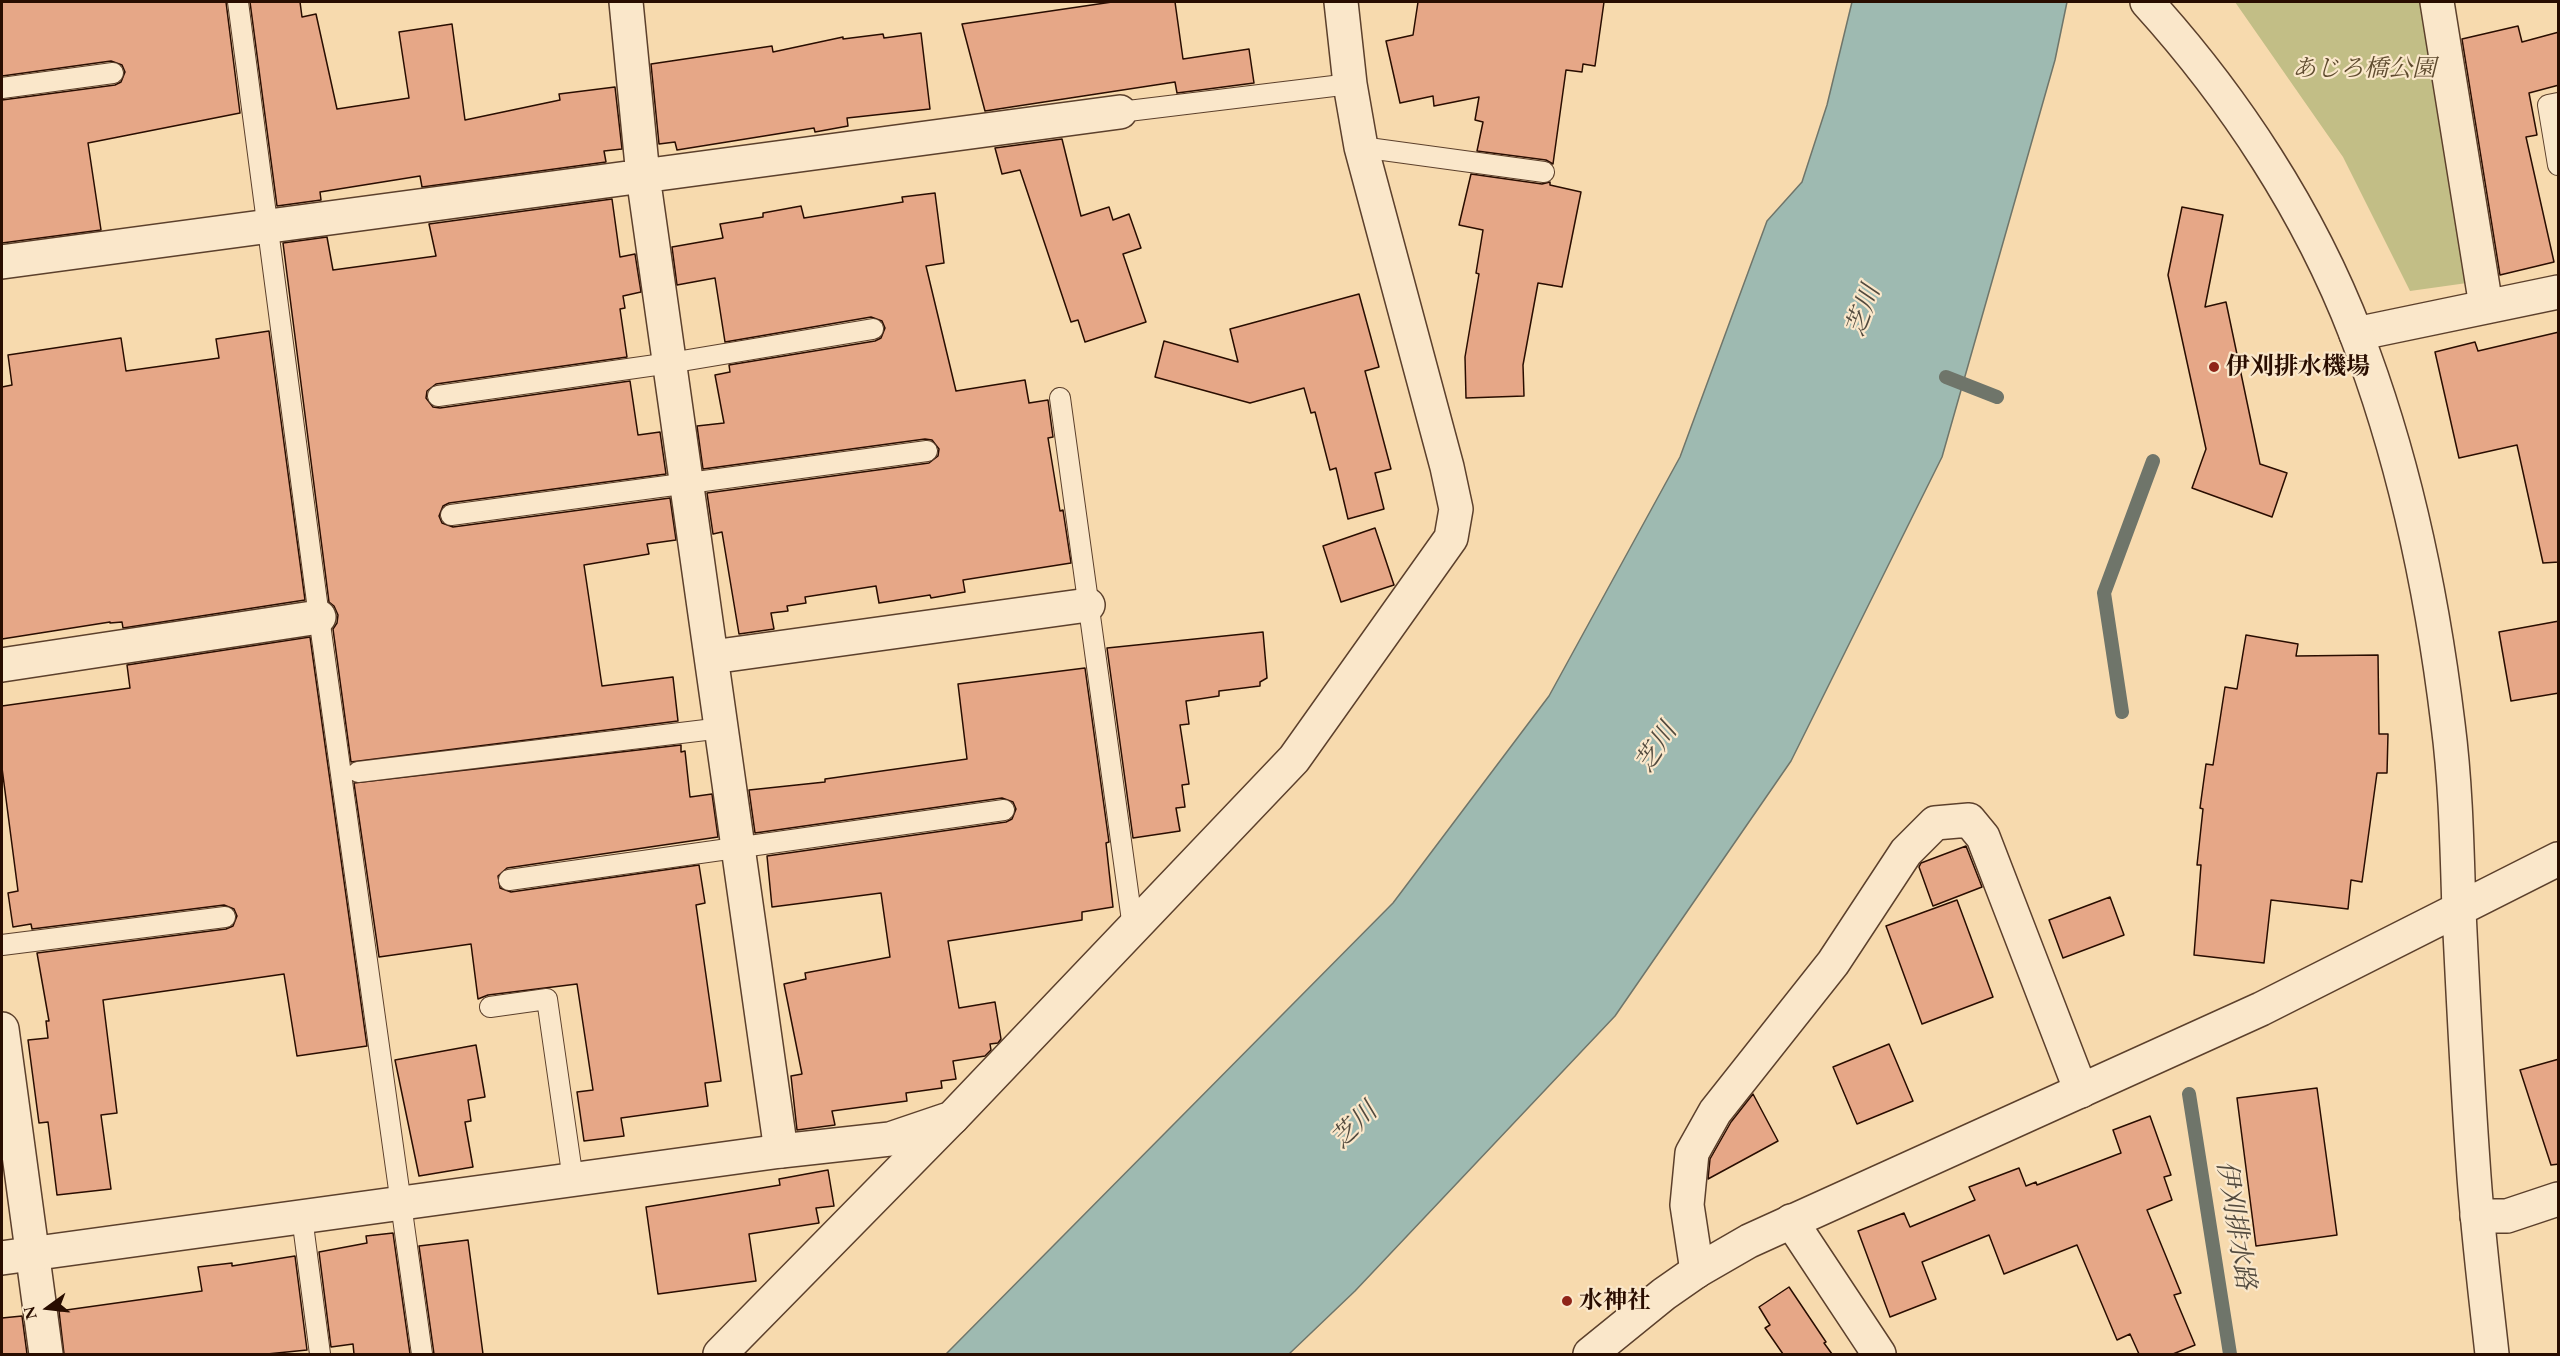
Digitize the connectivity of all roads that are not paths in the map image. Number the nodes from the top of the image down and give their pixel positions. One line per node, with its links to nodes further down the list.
1 (238, 2): 15 (lane)
2 (626, 2): 14 (street)
3 (1341, 2): 7 (street)
4 (2437, 2): 18 (street)
5 (2149, 4): 20 (street)
6 (113, 73): 8 (lane)
7 (1350, 84): 10 (lane); 11 (street)
8 (2, 88)
9 (2559, 103): 12 (lane)
10 (1120, 112): 14 (street)
11 (1361, 147): 13 (lane); 39 (street)
12 (2559, 165)
13 (1544, 172)
14 (643, 176): 15 (street); 21 (street)
15 (269, 226): 16 (street); 28 (lane)
16 (2, 262)
17 (2559, 292): 18 (street)
18 (2486, 306): 20 (street)
19 (873, 329): 21 (lane)
20 (2356, 334): 37 (street)
21 (670, 363): 22 (lane); 25 (street)
22 (438, 396)
23 (1060, 398): 27 (lane)
24 (927, 451): 25 (lane)
25 (687, 483): 26 (lane); 29 (street)
26 (451, 515)
27 (1088, 605): 29 (street); 39 (lane)
28 (319, 617): 30 (street); 48 (lane)
29 (712, 657): 31 (street)
30 (2, 665)
31 (722, 728): 32 (lane); 34 (street)
32 (358, 772)
33 (1004, 810): 34 (lane)
34 (739, 846): 36 (lane); 45 (street)
35 (2559, 859): 37 (street)
36 (509, 880)
37 (2459, 909): 43 (street); 49 (street)
38 (225, 916): 40 (lane)
39 (1133, 928): 44 (street)
40 (2, 945)
41 (490, 1007): 46 (lane)
42 (2, 1029): 52 (street)
43 (2081, 1091): 51 (street); 54 (street)
44 (952, 1118): 45 (street); 58 (street)
45 (781, 1151): 46 (street)
46 (573, 1180): 48 (street)
47 (2559, 1199): 49 (street)
48 (402, 1203): 50 (street); 57 (lane)
49 (2477, 1216): 61 (street)
50 (302, 1217): 52 (street); 56 (lane)
51 (1791, 1221): 54 (street); 60 (street)
52 (33, 1254): 53 (street); 55 (street)
53 (2, 1258)
54 (1697, 1271): 59 (street)
55 (46, 1354)
56 (320, 1354)
57 (422, 1354)
58 (720, 1354)
59 (1590, 1354)
60 (1879, 1354)
61 (2492, 1354)

